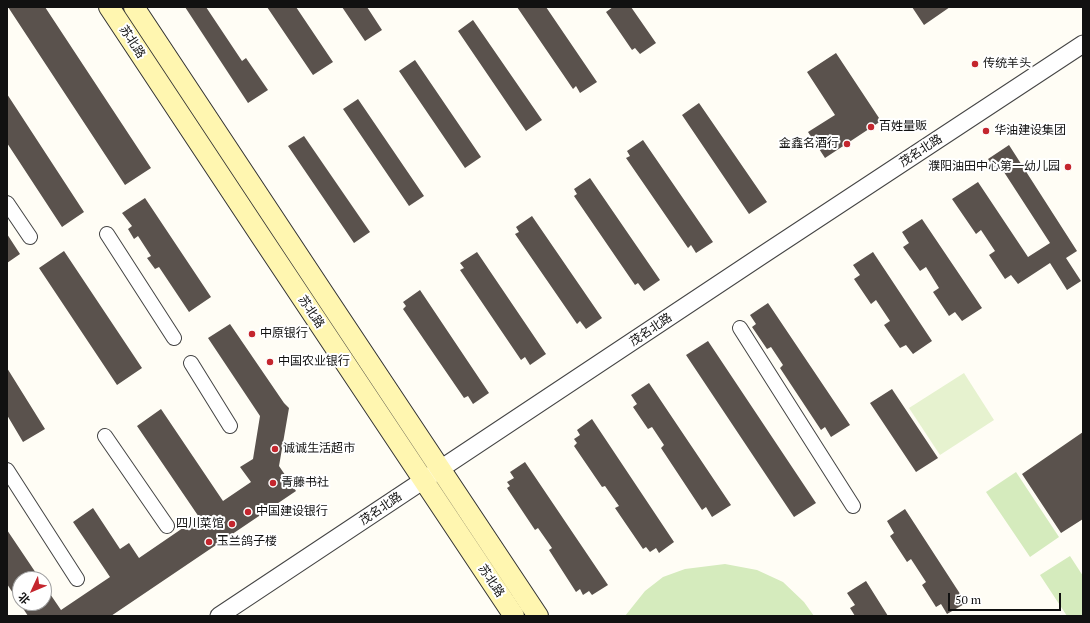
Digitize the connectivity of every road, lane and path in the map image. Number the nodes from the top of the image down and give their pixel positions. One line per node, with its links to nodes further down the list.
1 (109, 7): 14 (main road, 苏北路)
2 (134, 7): 12 (main road, 苏北路)
3 (1083, 44): 12 (street, 茂名北路)
4 (7, 203): 6 (street)
5 (107, 234): 8 (street)
6 (30, 236)
7 (740, 328): 15 (street)
8 (174, 338)
9 (191, 363): 10 (street)
10 (230, 426)
11 (105, 436): 16 (street)
12 (440, 469): 14 (street, 茂名北路); 20 (main road, 苏北路)
13 (7, 470): 17 (street)
14 (423, 480): 18 (street, 茂名北路); 19 (main road, 苏北路)
15 (853, 506)
16 (167, 526)
17 (77, 579)
18 (219, 616)
19 (514, 616)
20 (538, 616)

